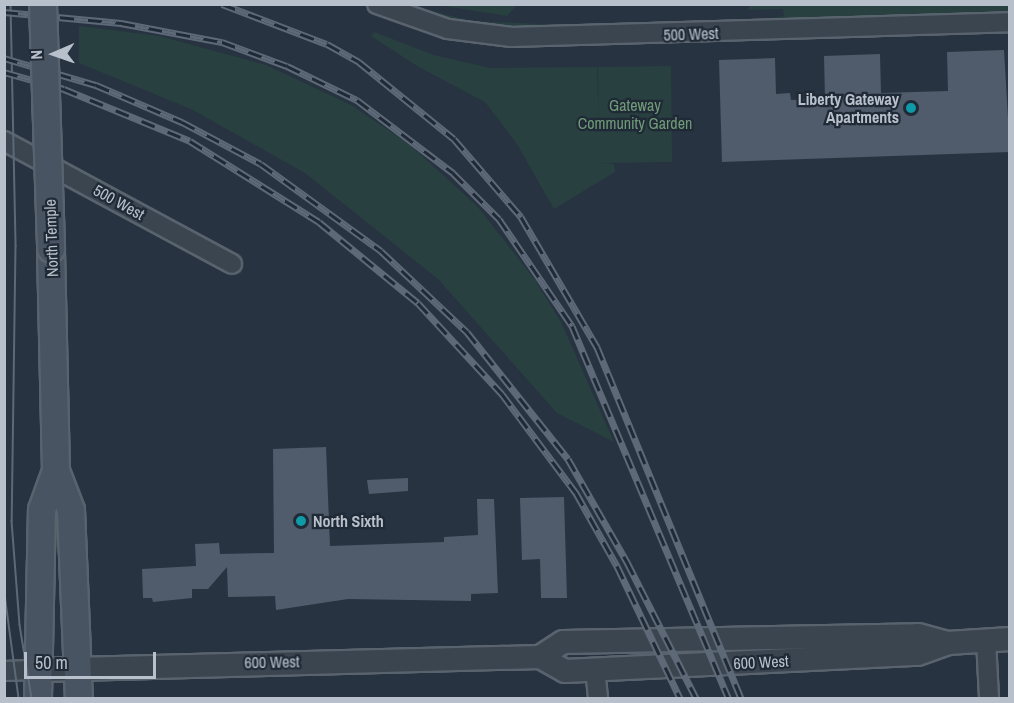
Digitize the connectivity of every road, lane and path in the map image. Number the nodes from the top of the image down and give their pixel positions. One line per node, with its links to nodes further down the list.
1 (43, 4): 6 (main road, North Temple, bridge)
2 (377, 4): 3 (street, 500 West)
3 (1010, 22)
4 (4, 141): 5 (street, 500 West)
5 (232, 264)
6 (56, 471): 11 (main road, North Temple); 13 (main road, North Temple)
7 (1010, 639): 8 (street, 600 West)
8 (986, 640): 9 (street, 600 West); 18 (street)
9 (948, 643): 10 (street, 600 West); 12 (street, 600 West)
10 (540, 657): 11 (street, 600 West); 12 (street, 600 West)
11 (78, 668): 13 (street, 600 West); 16 (main road, North Temple)
12 (596, 669): 17 (street)
13 (39, 670): 14 (street, 600 West); 15 (main road, North Temple)
14 (4, 671)
15 (38, 699)
16 (79, 699)
17 (598, 699)
18 (989, 699)

